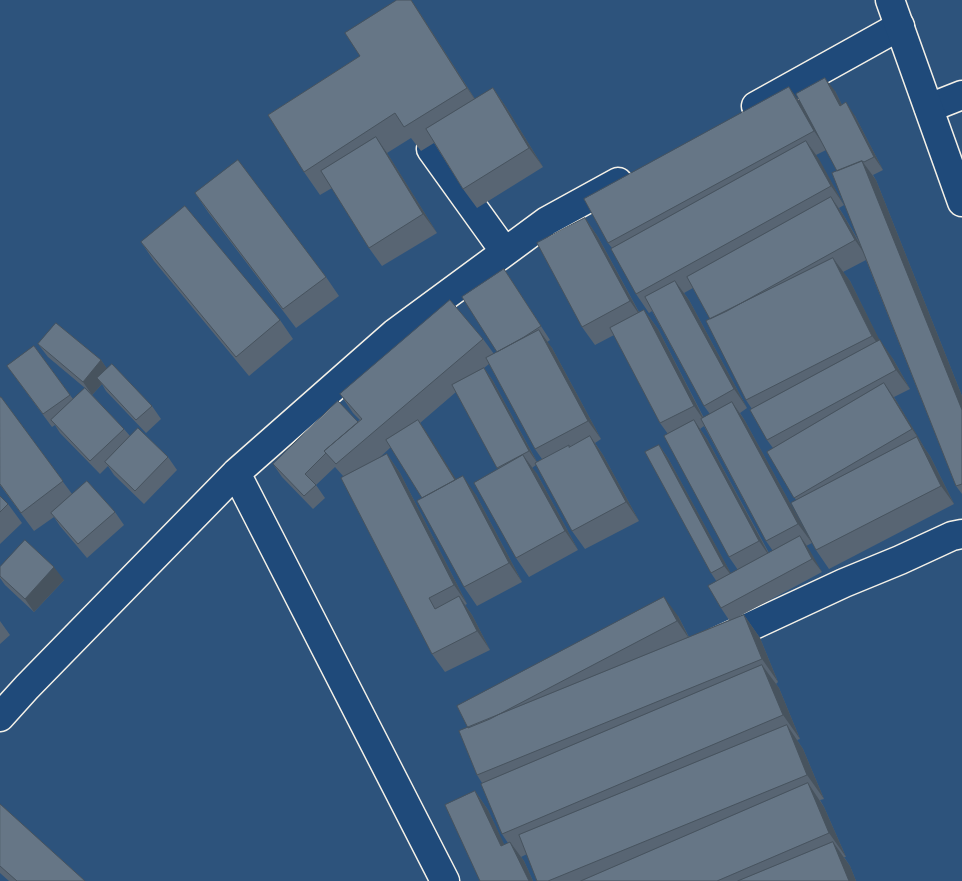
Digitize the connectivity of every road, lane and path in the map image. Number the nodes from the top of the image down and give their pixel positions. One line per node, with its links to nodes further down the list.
1 (890, 0): 2 (street)
2 (900, 26): 4 (street); 5 (street)
3 (962, 95): 4 (street)
4 (929, 108): 8 (street)
5 (736, 117)
6 (432, 149): 9 (street)
7 (641, 169): 9 (street)
8 (961, 194)
9 (505, 252): 10 (street)
10 (236, 473): 13 (street); 14 (street)
11 (962, 534): 12 (street)
12 (694, 653)
13 (0, 717)
14 (446, 881)

